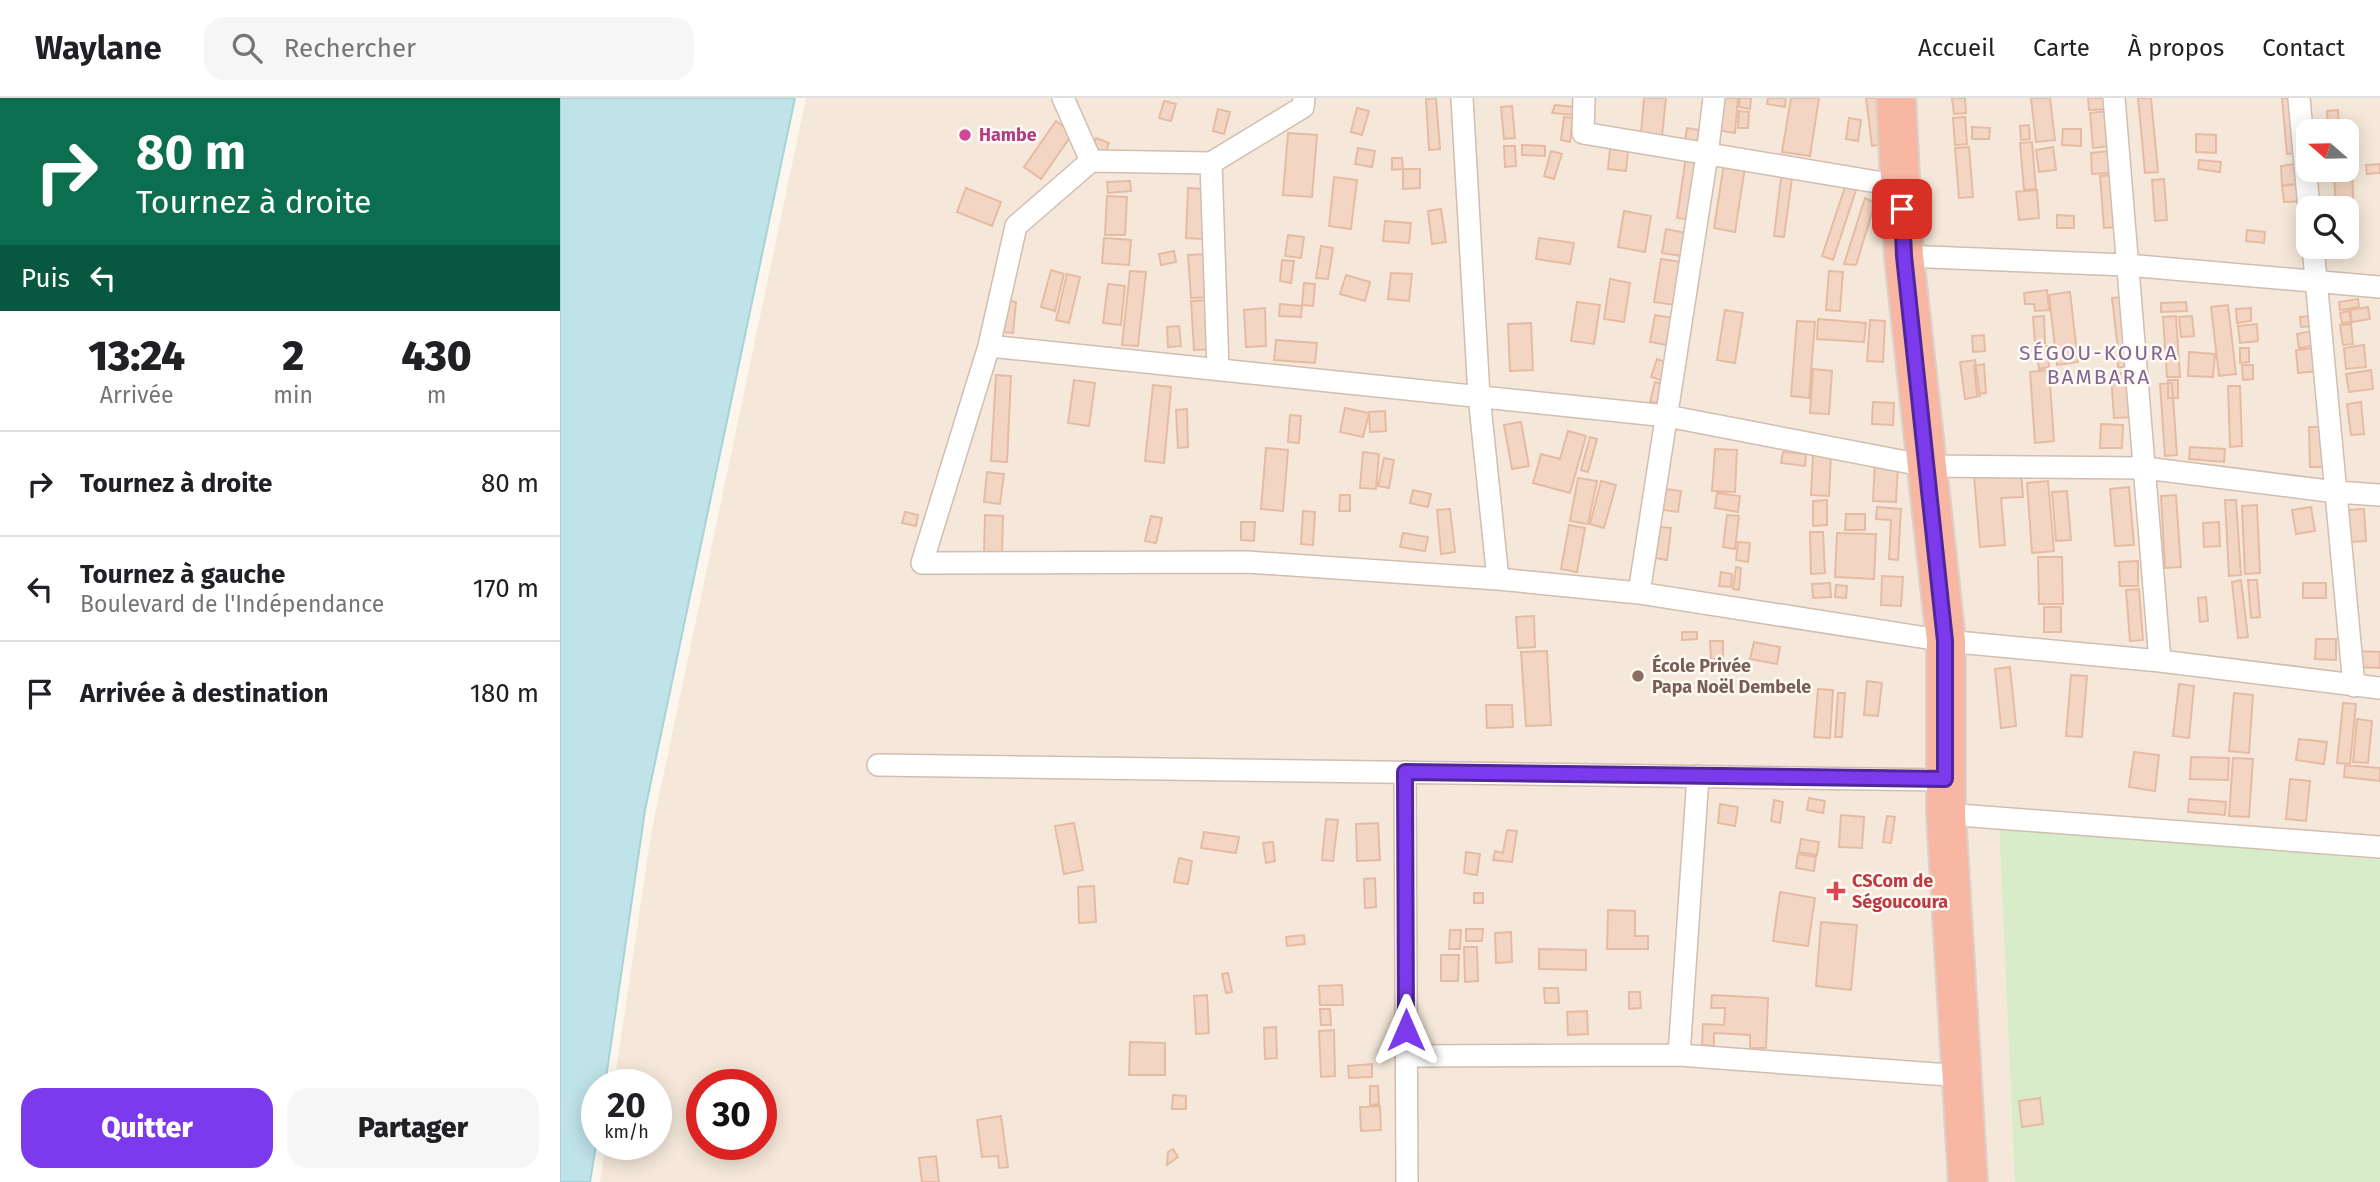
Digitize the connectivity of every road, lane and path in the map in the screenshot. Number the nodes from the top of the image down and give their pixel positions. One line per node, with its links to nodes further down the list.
1 (1063, 98): 10 (street)
2 (1304, 98): 11 (street)
3 (1462, 98): 21 (street)
4 (1584, 98): 9 (street)
5 (1714, 98): 9 (street)
6 (1896, 98): 12 (highway)
7 (2114, 98): 16 (street)
8 (2300, 98): 13 (street)
9 (1707, 155): 12 (street); 22 (street)
10 (1091, 161): 11 (street); 19 (street)
11 (1210, 163): 20 (street)
12 (1901, 186): 14 (highway)
13 (2308, 196)
14 (1904, 256): 16 (street); 23 (highway)
15 (2314, 259): 17 (street)
16 (2127, 265): 17 (street); 24 (street)
17 (2316, 282): 18 (street); 25 (street)
18 (2380, 287)
19 (989, 346): 20 (street); 27 (street)
20 (1218, 369): 21 (street)
21 (1479, 396): 22 (street); 27 (street)
22 (1667, 416): 23 (street); 28 (street)
23 (1927, 466): 24 (street); 29 (highway)
24 (2145, 468): 25 (street); 30 (street)
25 (2336, 492): 26 (street); 31 (street)
26 (2380, 495)
27 (1498, 579): 28 (street)
28 (1639, 593): 29 (street)
29 (1945, 641): 30 (street); 36 (highway)
30 (2160, 661): 31 (street)
31 (2354, 687): 32 (street)
32 (2380, 688)
33 (878, 765): 34 (street)
34 (1405, 772): 35 (street); 39 (street)
35 (1698, 776): 36 (street); 38 (street)
36 (1945, 797): 37 (street); 40 (highway)
37 (2380, 847)
38 (1679, 1055): 39 (street); 40 (street)
39 (1406, 1056): 41 (street)
40 (1962, 1076): 42 (highway)
41 (1407, 1182)
42 (1968, 1182)

